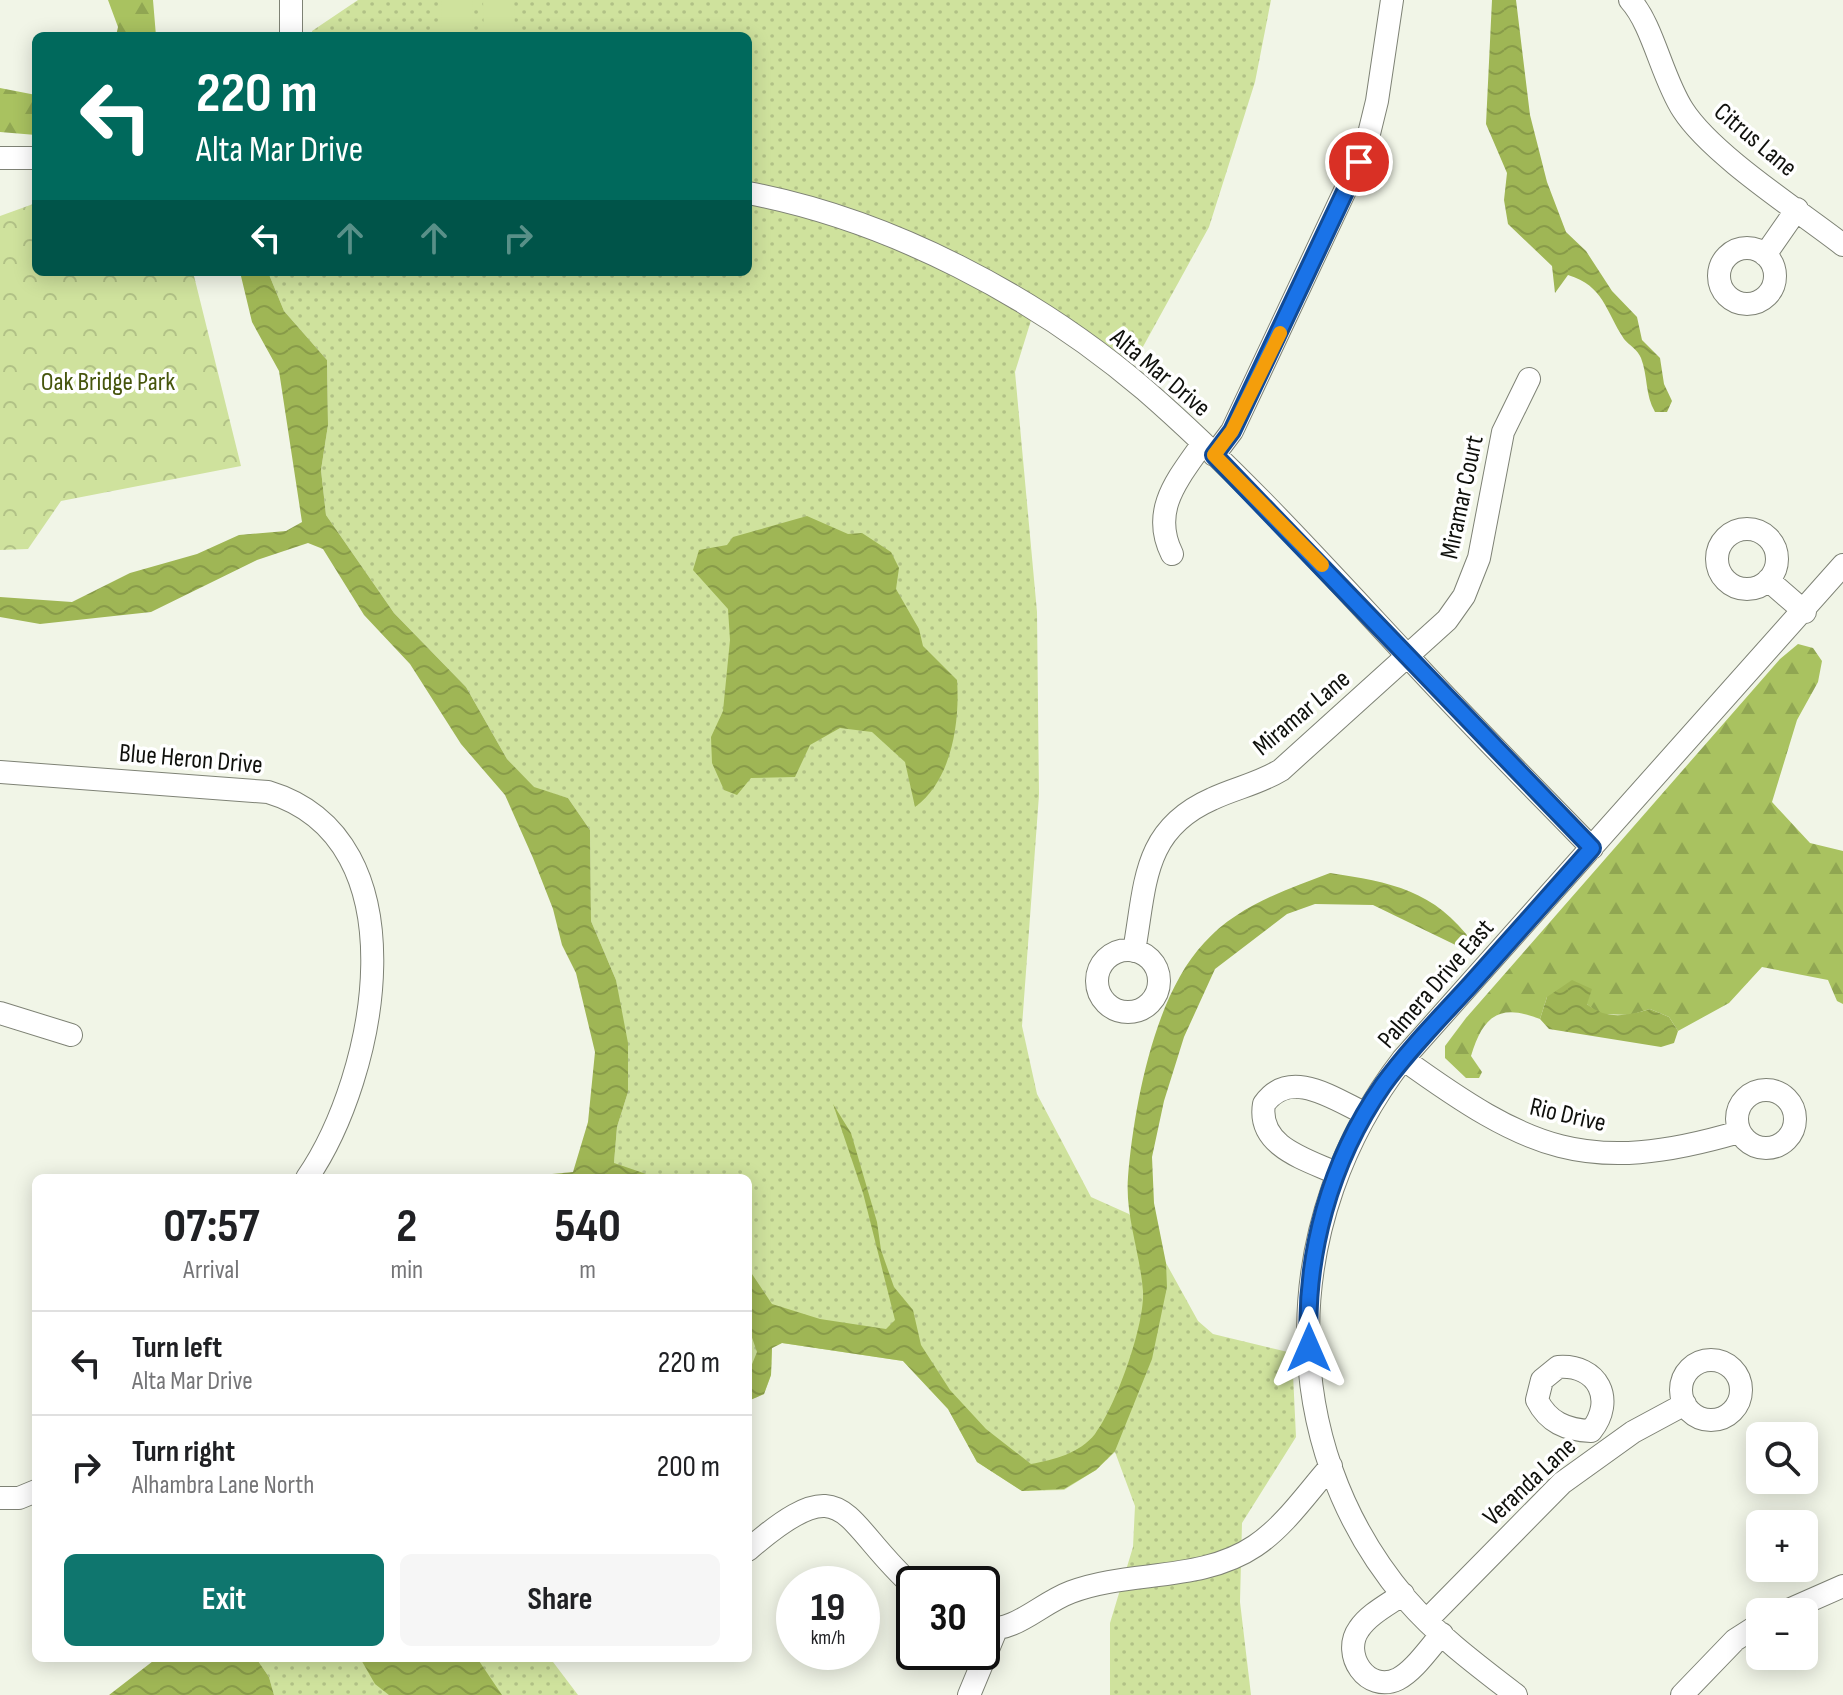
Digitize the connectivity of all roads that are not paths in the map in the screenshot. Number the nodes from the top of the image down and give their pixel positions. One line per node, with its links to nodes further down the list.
1 (291, 0): 4 (street)
2 (1392, 0): 12 (street)
3 (1638, 4): 8 (street, Citrus Lane)
4 (291, 32)
5 (0, 158): 6 (street)
6 (32, 158)
7 (752, 194): 12 (street, Alta Mar Drive)
8 (1797, 209): 9 (street, Citrus Lane); 10 (street)
9 (1843, 245)
10 (1765, 255)
11 (1529, 379): 17 (street, Miramar Court)
12 (1208, 449): 13 (street); 17 (street, Alta Mar Drive)
13 (1172, 554)
14 (1843, 565): 16 (street, Palmera Drive East)
15 (1768, 580): 16 (street)
16 (1805, 612): 19 (street, Palmera Drive East)
17 (1408, 657): 19 (street, Alta Mar Drive); 20 (street, Miramar Lane)
18 (0, 772): 27 (street, Blue Heron Drive)
19 (1592, 848): 23 (street, Palmera Drive East)
20 (1134, 951)
21 (0, 1013): 22 (street)
22 (71, 1035)
23 (1403, 1059): 24 (street, Palmera Drive East); 25 (street, Rio Drive)
24 (1366, 1114): 26 (street, Palmera Drive East); 26 (street)
25 (1739, 1132)
26 (1336, 1173): 31 (street, Palmera Drive East)
27 (310, 1174)
28 (1685, 1404): 30 (street, Veranda Lane)
29 (1591, 1431): 30 (street)
30 (1605, 1451): 39 (street, Veranda Lane)
31 (1331, 1466): 37 (street, Palmera Drive East); 40 (street)
32 (32, 1493): 33 (street)
33 (0, 1498)
34 (752, 1547): 35 (street)
35 (896, 1567)
36 (1843, 1586): 38 (street)
37 (1403, 1594): 39 (street); 39 (street)
38 (1816, 1598)
39 (1434, 1627): 44 (street)
40 (1000, 1628)
41 (1746, 1633): 45 (street)
42 (977, 1670): 43 (street)
43 (969, 1695)
44 (1516, 1695)
45 (1682, 1695)

